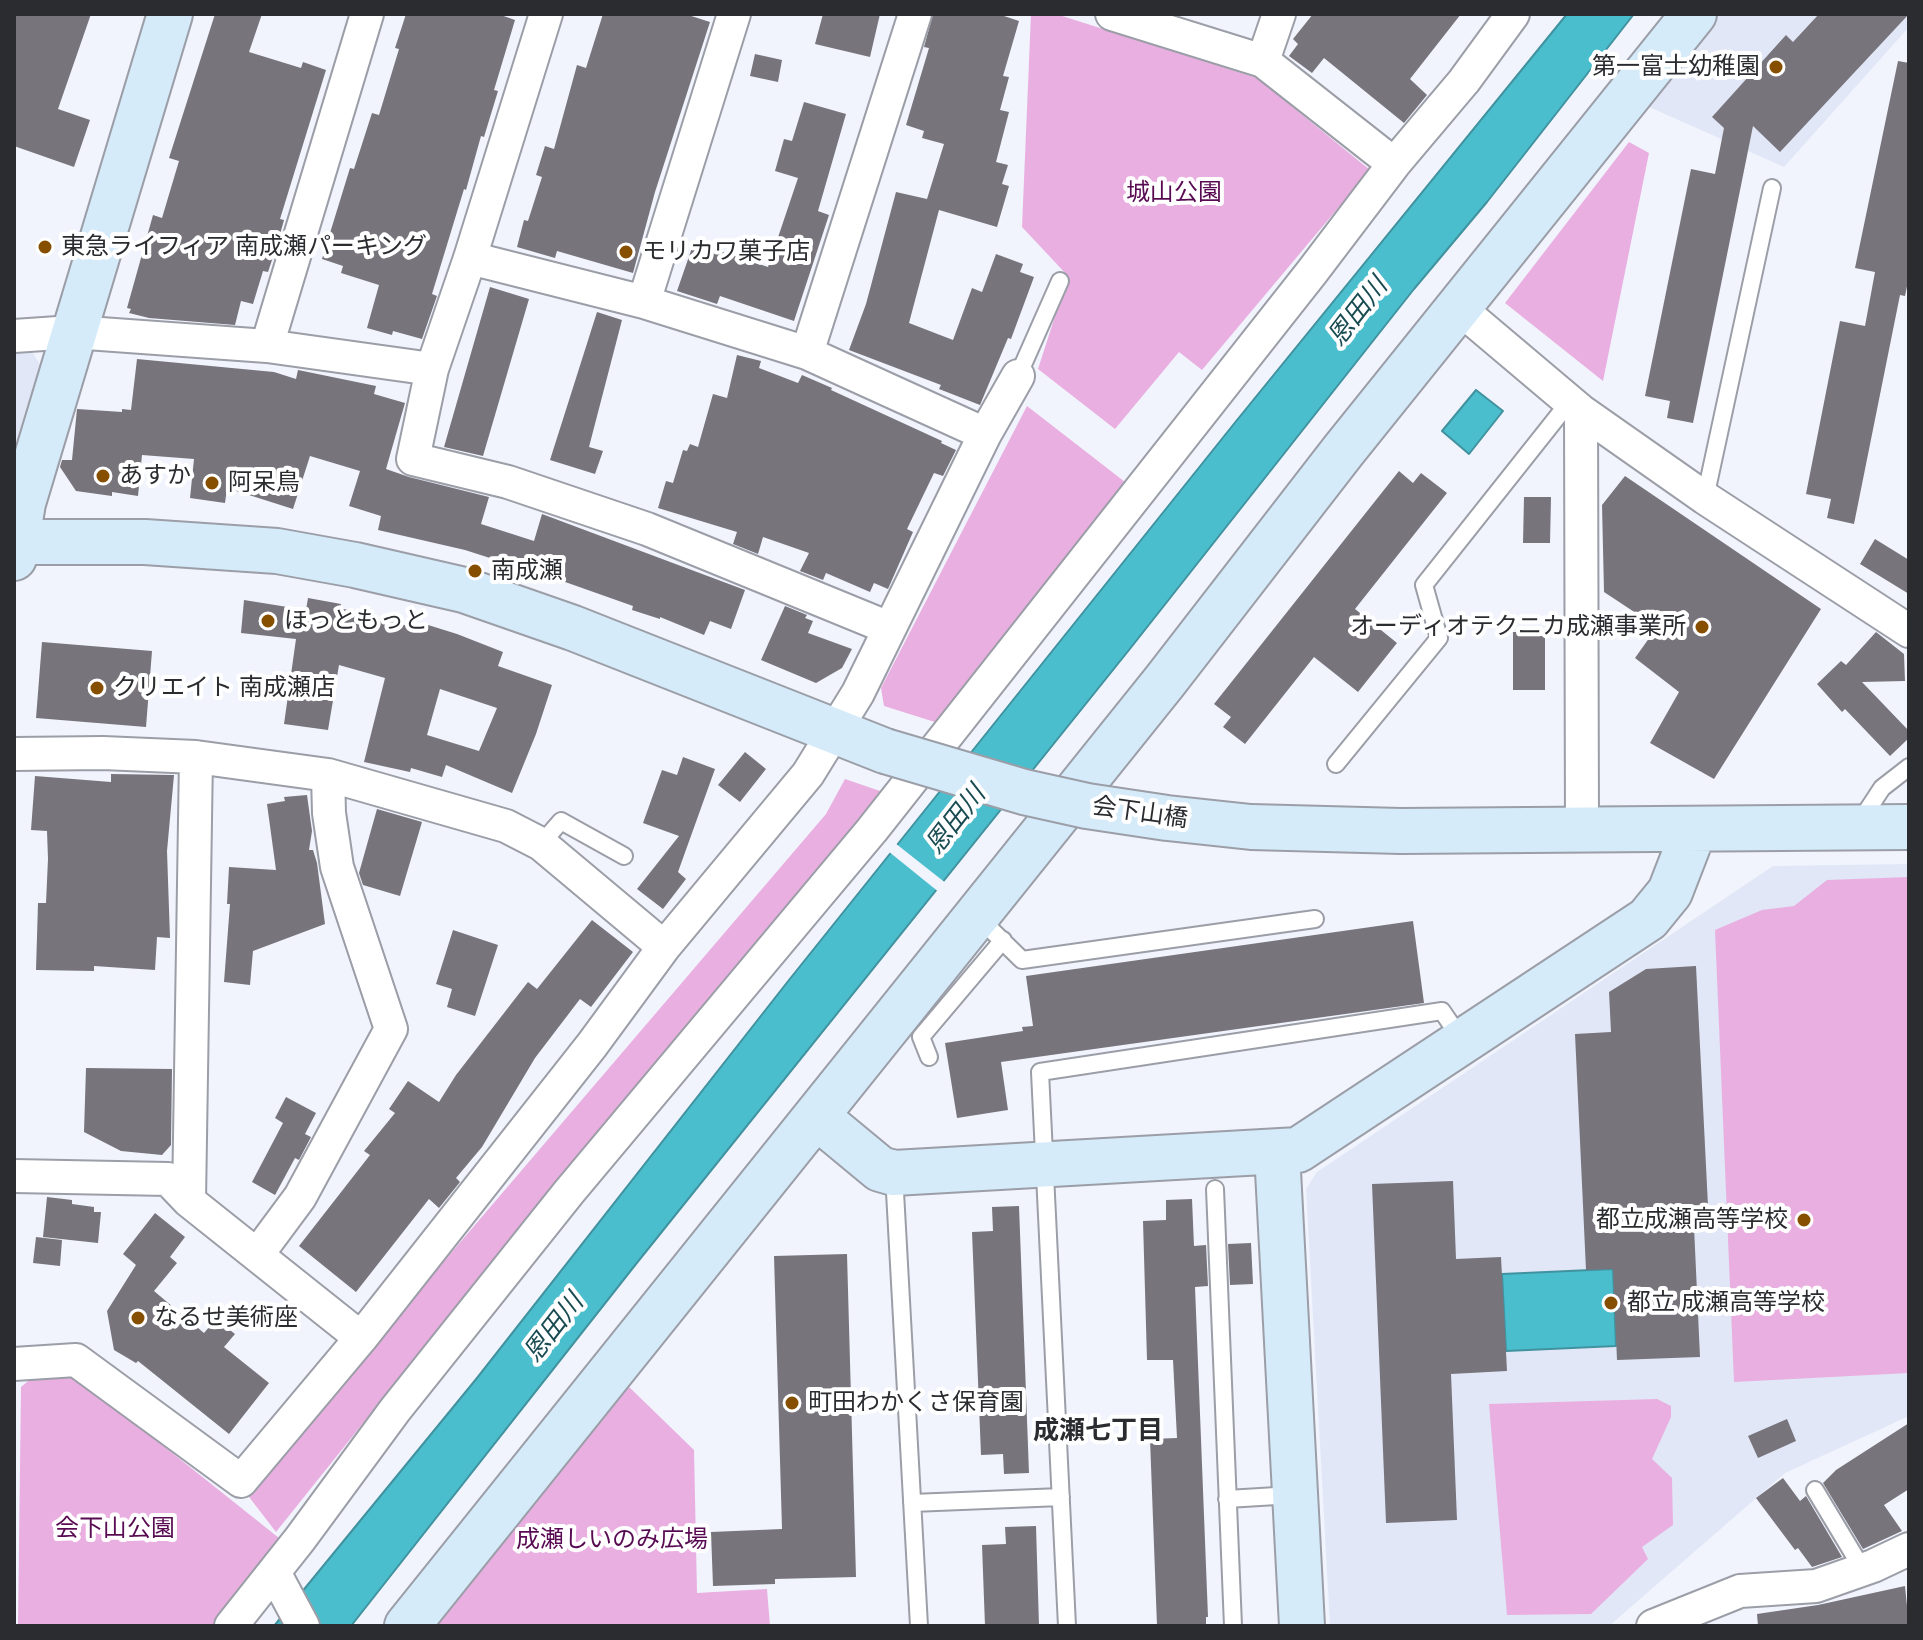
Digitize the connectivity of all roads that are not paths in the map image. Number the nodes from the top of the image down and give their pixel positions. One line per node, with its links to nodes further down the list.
1 (170, 14): 17 (street)
2 (367, 14): 19 (street)
3 (546, 14): 13 (street)
4 (734, 14): 15 (street)
5 (915, 14): 20 (street)
6 (1112, 14): 10 (street)
7 (1279, 14): 10 (street)
8 (1513, 14): 11 (street)
9 (1694, 14): 16 (street)
10 (1263, 61): 11 (street)
11 (1394, 164): 63 (street)
12 (1772, 188): 25 (lane)
13 (470, 258): 15 (street); 21 (street)
14 (1060, 281): 22 (lane)
15 (644, 302): 20 (street)
16 (1459, 308): 23 (street); 42 (street)
17 (73, 332): 18 (street); 19 (street); 26 (street)
18 (14, 336)
19 (267, 346): 21 (street)
20 (807, 353): 24 (street)
21 (432, 369): 27 (street)
22 (1018, 376): 24 (street)
23 (1576, 406): 25 (street); 32 (lane); 38 (street)
24 (985, 434): 27 (street)
25 (1705, 498): 28 (street)
26 (15, 547): 29 (street, 会下山橋)
27 (889, 628): 29 (street)
28 (1909, 631)
29 (835, 732): 38 (street, 会下山橋, bridge); 43 (street)
30 (14, 754): 31 (street)
31 (196, 757): 34 (street); 52 (street)
32 (1336, 764)
33 (1909, 767): 36 (lane)
34 (328, 775): 39 (street); 53 (street)
35 (1909, 827): 36 (street, 会下山橋)
36 (1856, 828): 37 (street, 会下山橋)
37 (1694, 830): 38 (street, 会下山橋); 44 (street)
38 (1582, 831)
39 (541, 844): 40 (lane); 43 (street)
40 (624, 856)
41 (1315, 919): 42 (lane)
42 (990, 928): 45 (lane); 46 (street)
43 (664, 947): 54 (street)
44 (1462, 1040): 47 (street); 48 (lane)
45 (929, 1057)
46 (816, 1116): 49 (street); 65 (street)
47 (1277, 1152): 48 (street); 57 (street)
48 (1045, 1165): 49 (street); 58 (lane)
49 (894, 1173): 60 (lane)
50 (14, 1176): 52 (street)
51 (1215, 1189): 59 (lane)
52 (189, 1201): 53 (street)
53 (257, 1255): 54 (street)
54 (361, 1338): 55 (street)
55 (14, 1364)
56 (1815, 1490): 62 (lane)
57 (1295, 1495): 59 (lane); 69 (street)
58 (1061, 1497): 60 (lane); 67 (lane)
59 (1227, 1499): 68 (lane)
60 (912, 1503): 66 (lane)
61 (1909, 1549): 62 (street)
62 (1863, 1570): 70 (street)
63 (288, 1599): 64 (street)
64 (231, 1626)
65 (407, 1626)
66 (919, 1626)
67 (1067, 1626)
68 (1233, 1626)
69 (1302, 1626)
70 (1653, 1626)

